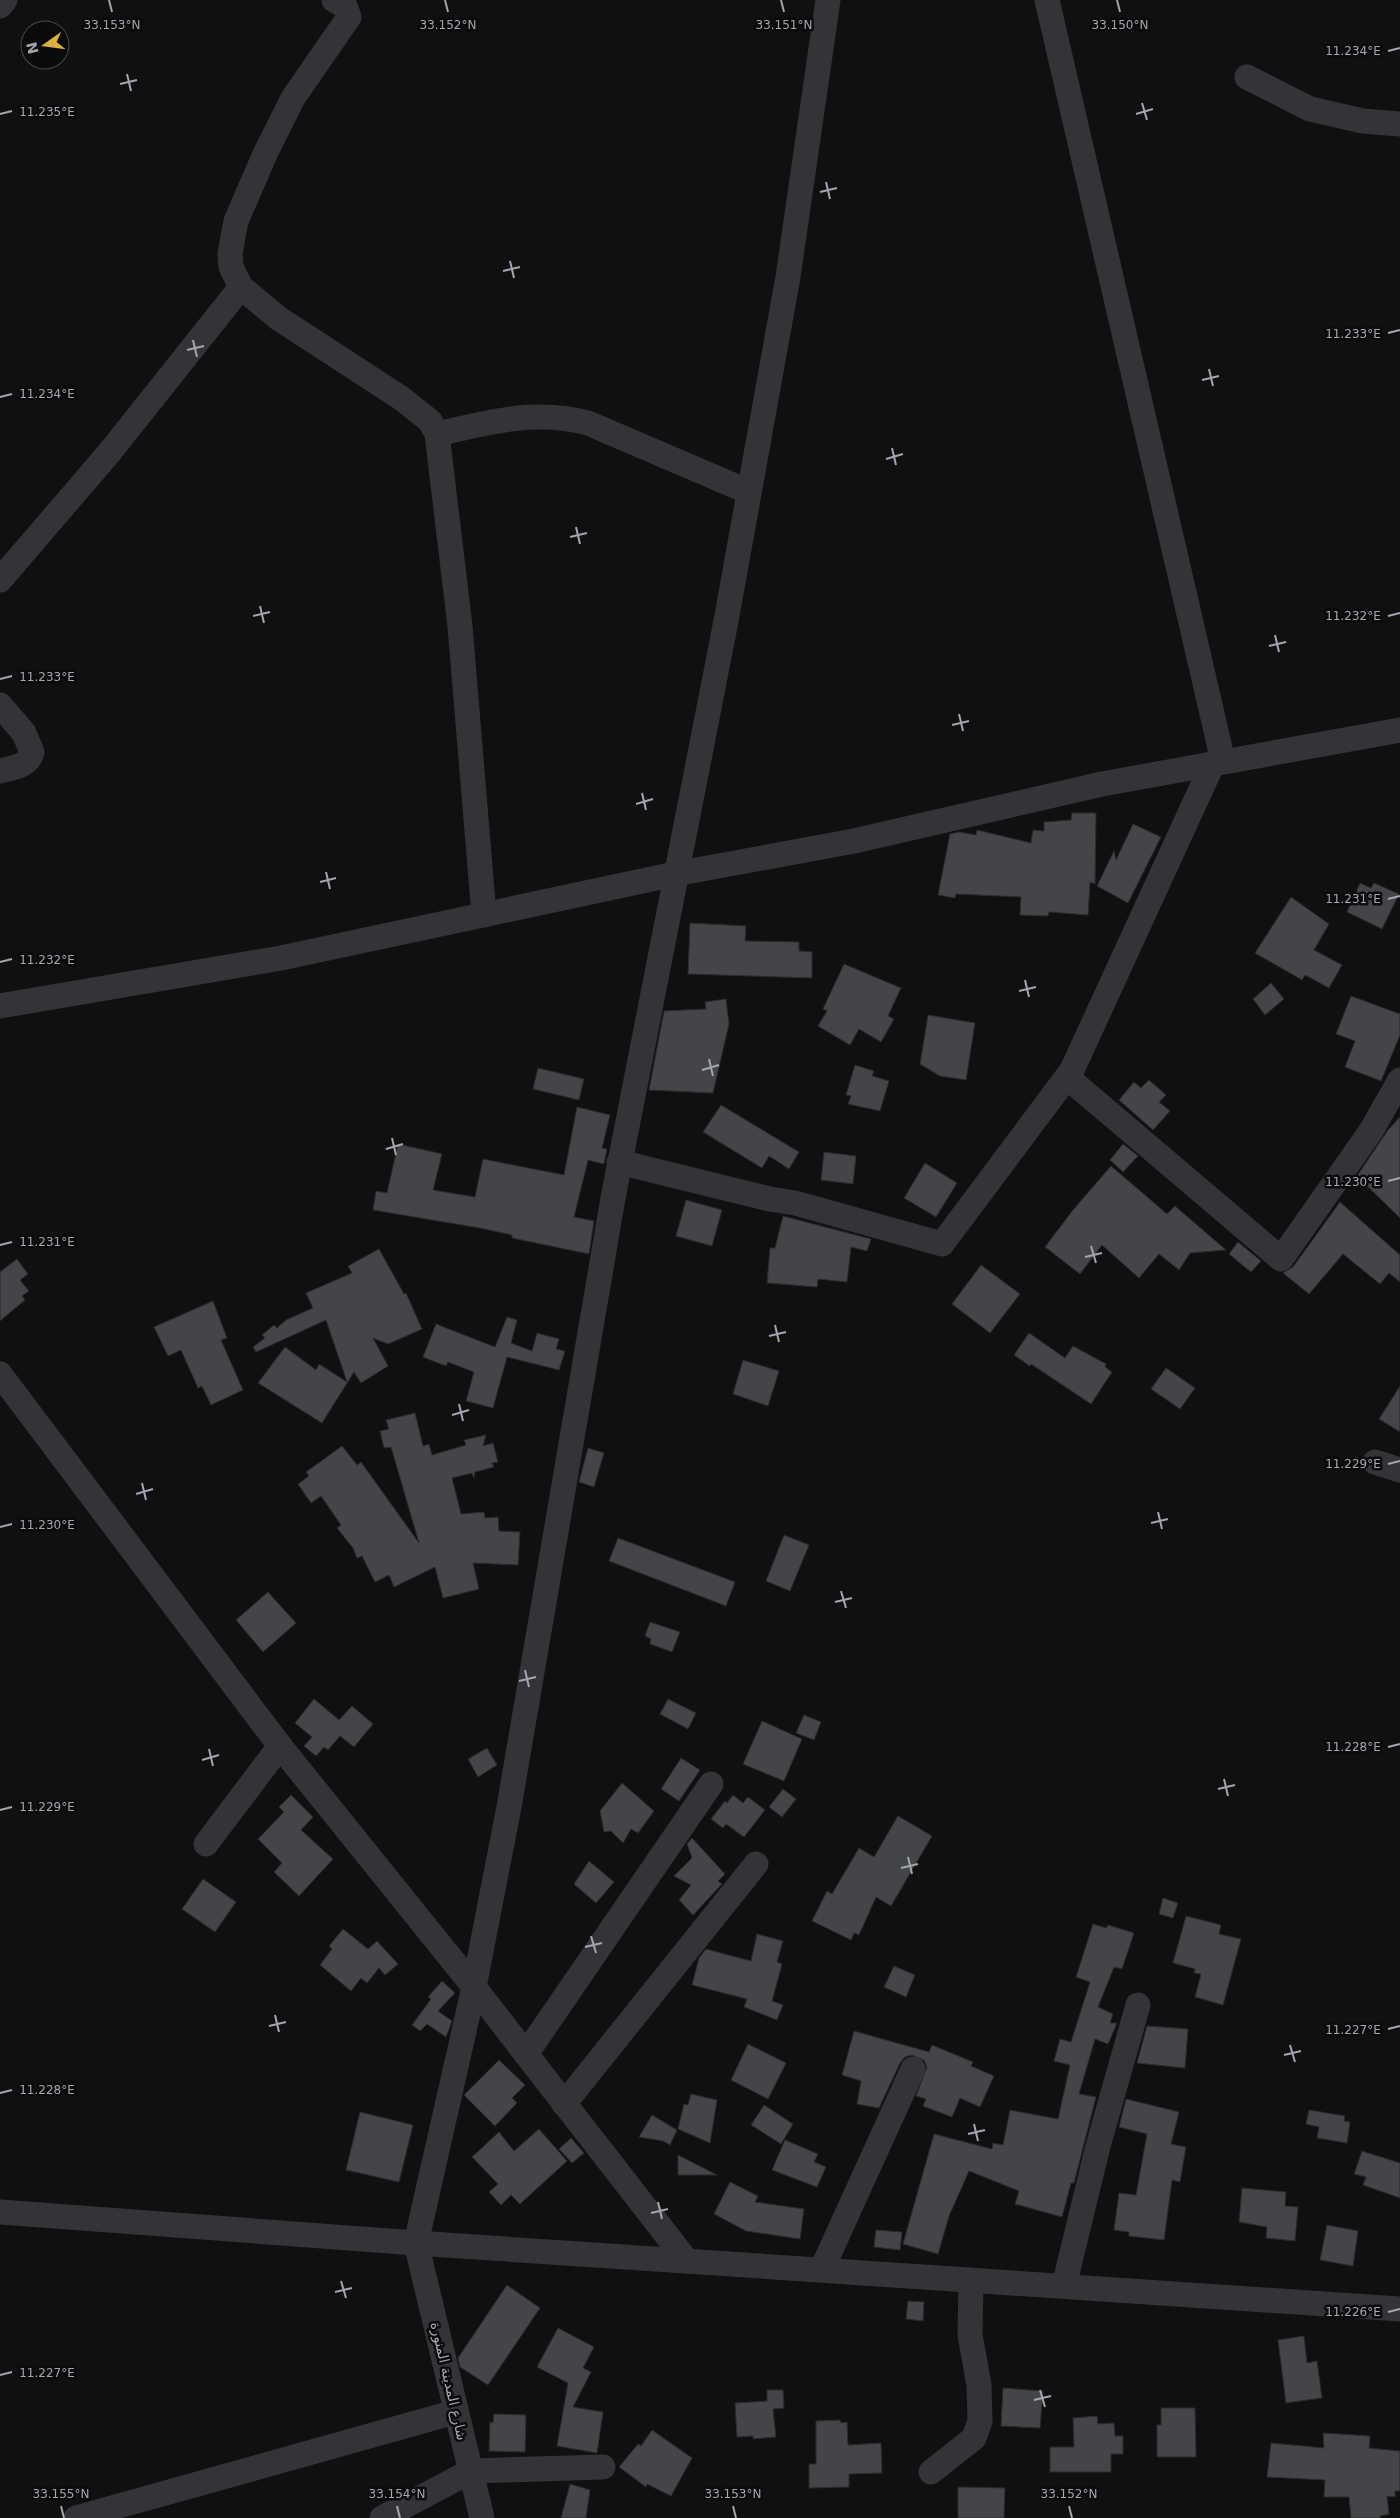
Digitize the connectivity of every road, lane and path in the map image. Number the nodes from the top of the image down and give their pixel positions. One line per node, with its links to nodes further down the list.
1 (5, 0): 5 (street)
2 (334, 0): 8 (street)
3 (828, 0): 10 (street)
4 (1046, 0): 14 (street)
5 (0, 6)
6 (1247, 77): 7 (street)
7 (1400, 124)
8 (241, 287): 9 (street); 11 (street)
9 (437, 434): 10 (street); 17 (street)
10 (749, 492): 16 (street)
11 (0, 580)
12 (0, 704): 15 (street)
13 (1400, 730): 14 (street)
14 (1218, 762): 16 (street); 19 (street)
15 (0, 771)
16 (675, 874): 17 (street); 21 (street)
17 (484, 915): 18 (street)
18 (0, 1006)
19 (1072, 1070): 20 (street); 21 (street)
20 (1400, 1080)
21 (620, 1162): 29 (street)
22 (0, 1374): 25 (street)
23 (1375, 1462): 24 (street)
24 (1400, 1470)
25 (280, 1746): 27 (street); 29 (street)
26 (711, 1784): 31 (street)
27 (206, 1844)
28 (756, 1864): 33 (street)
29 (474, 1987): 31 (street); 35 (street)
30 (1138, 2005): 39 (street)
31 (526, 2054): 33 (street)
32 (913, 2069): 37 (street)
33 (564, 2104): 36 (street)
34 (0, 2212): 35 (street)
35 (416, 2243): 36 (street); 41 (street, شارع المدينة المنورة)
36 (686, 2260): 37 (street)
37 (822, 2269): 38 (street)
38 (971, 2280): 39 (street); 44 (street)
39 (1064, 2286): 40 (street)
40 (1400, 2309)
41 (456, 2412): 43 (street, شارع المدينة المنورة); 45 (street)
42 (603, 2467): 43 (street)
43 (471, 2471): 46 (street); 47 (street, شارع المدينة المنورة)
44 (931, 2472)
45 (76, 2518)
46 (382, 2518)
47 (482, 2518)

